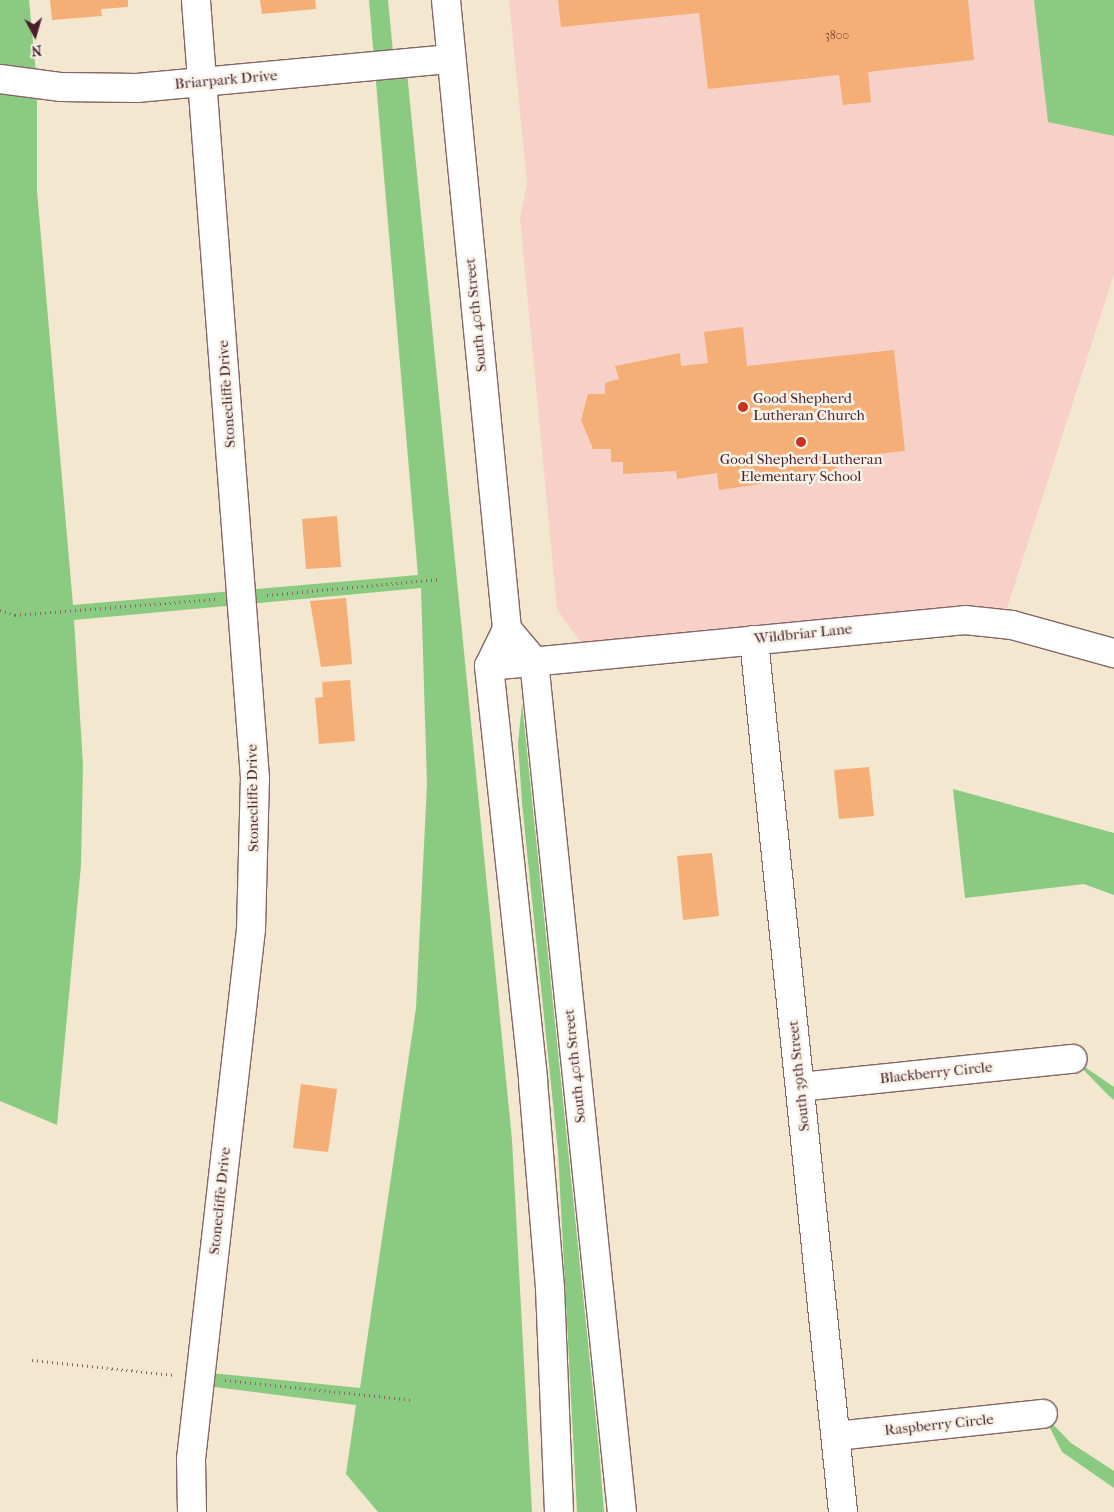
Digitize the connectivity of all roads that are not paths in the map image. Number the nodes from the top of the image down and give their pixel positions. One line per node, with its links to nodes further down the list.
1 (196, 0): 5 (street, Stonecliffe Drive)
2 (446, 0): 3 (street, South 40th Street)
3 (451, 59): 5 (street, Briarpark Drive); 6 (street, South 40th Street)
4 (0, 79): 5 (street, Briarpark Drive)
5 (203, 82): 15 (street, Stonecliffe Drive)
6 (508, 630): 9 (street); 10 (street)
7 (754, 640): 8 (street, Wildbriar Lane); 9 (street, Wildbriar Lane); 12 (street, South 39th Street)
8 (1114, 653)
9 (534, 661): 10 (street, Wildbriar Lane); 17 (street, South 40th Street)
10 (489, 666): 16 (street)
11 (1073, 1059): 12 (street, Blackberry Circle)
12 (800, 1087): 14 (street, South 39th Street)
13 (1043, 1414): 14 (street, Raspberry Circle)
14 (836, 1436): 18 (street, South 39th Street)
15 (192, 1512)
16 (559, 1512)
17 (622, 1512)
18 (844, 1512)

